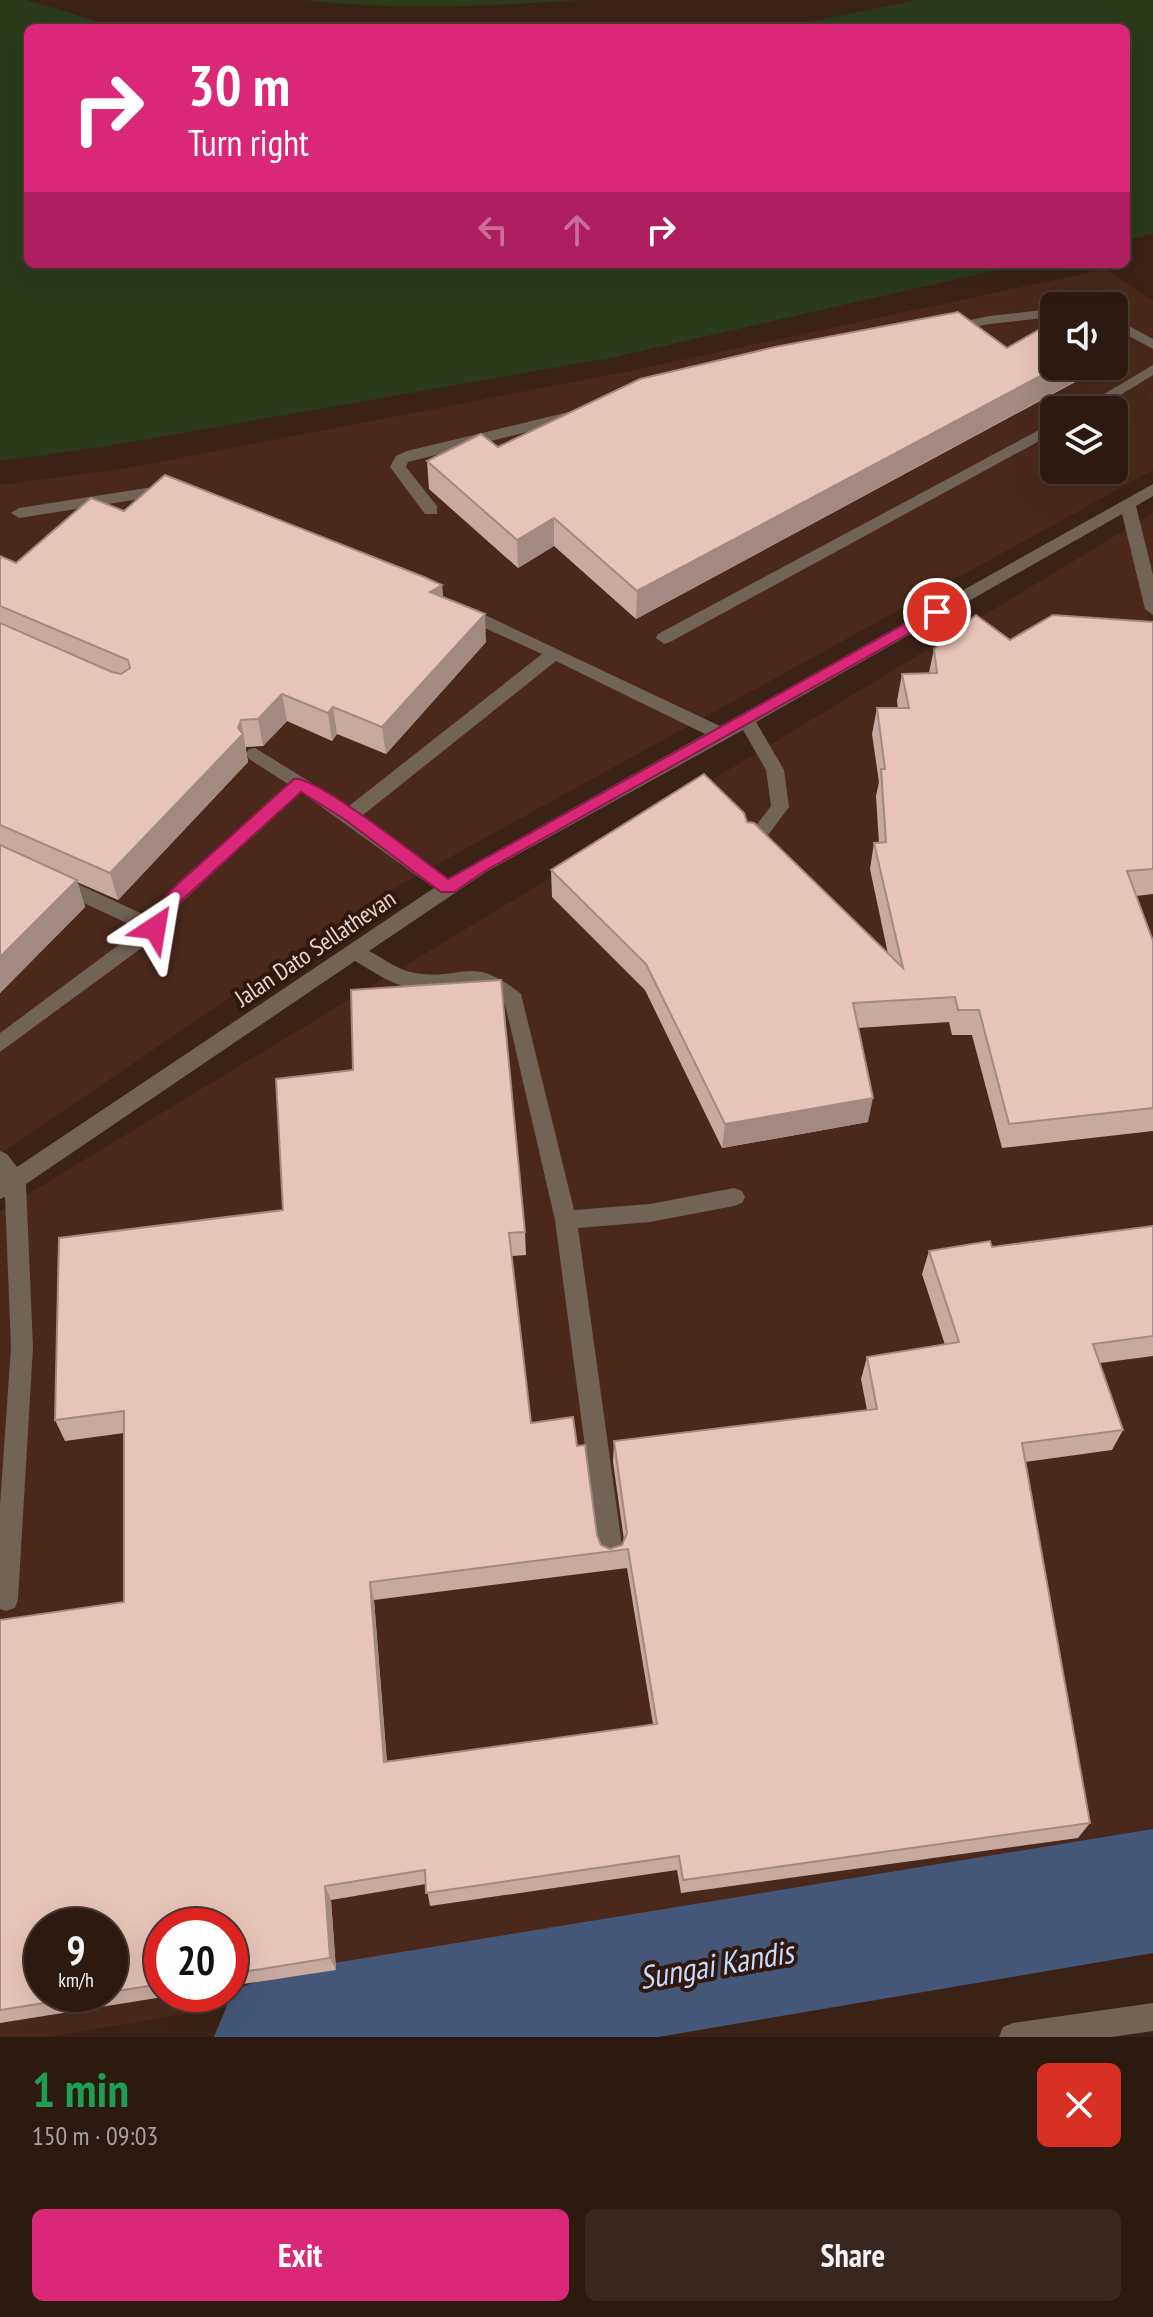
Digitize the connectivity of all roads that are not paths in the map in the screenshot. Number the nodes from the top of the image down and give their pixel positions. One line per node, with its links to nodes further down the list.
1 (1040, 315): 3 (street)
2 (1128, 330): 4 (street)
3 (928, 333)
4 (1153, 345)
5 (1153, 369): 6 (street)
6 (1108, 396)
7 (598, 410): 12 (street)
8 (1040, 435): 16 (street)
9 (1153, 489): 11 (street, Jalan Dato Sellathevan)
10 (191, 491): 13 (street)
11 (1127, 503): 15 (street); 18 (street, Jalan Dato Sellathevan)
12 (431, 510)
13 (19, 513)
14 (442, 602): 17 (street)
15 (1153, 609)
16 (664, 638)
17 (555, 653): 19 (street); 22 (street)
18 (746, 720): 19 (street, Jalan Dato Sellathevan); 23 (street)
19 (720, 734): 25 (street, Jalan Dato Sellathevan)
20 (255, 754): 21 (street)
21 (300, 783): 22 (street); 26 (street)
22 (350, 815): 25 (street)
23 (753, 841)
24 (42, 876): 26 (street)
25 (447, 887): 27 (street, Jalan Dato Sellathevan)
26 (155, 928): 28 (street)
27 (353, 951): 30 (street, Jalan Dato Sellathevan); 32 (street)
28 (0, 1044)
29 (0, 1160): 30 (street)
30 (7, 1186): 34 (street)
31 (734, 1197): 32 (street)
32 (566, 1220): 33 (street)
33 (611, 1553)
34 (6, 1599)
35 (1153, 2017): 36 (street)
36 (1013, 2037)

